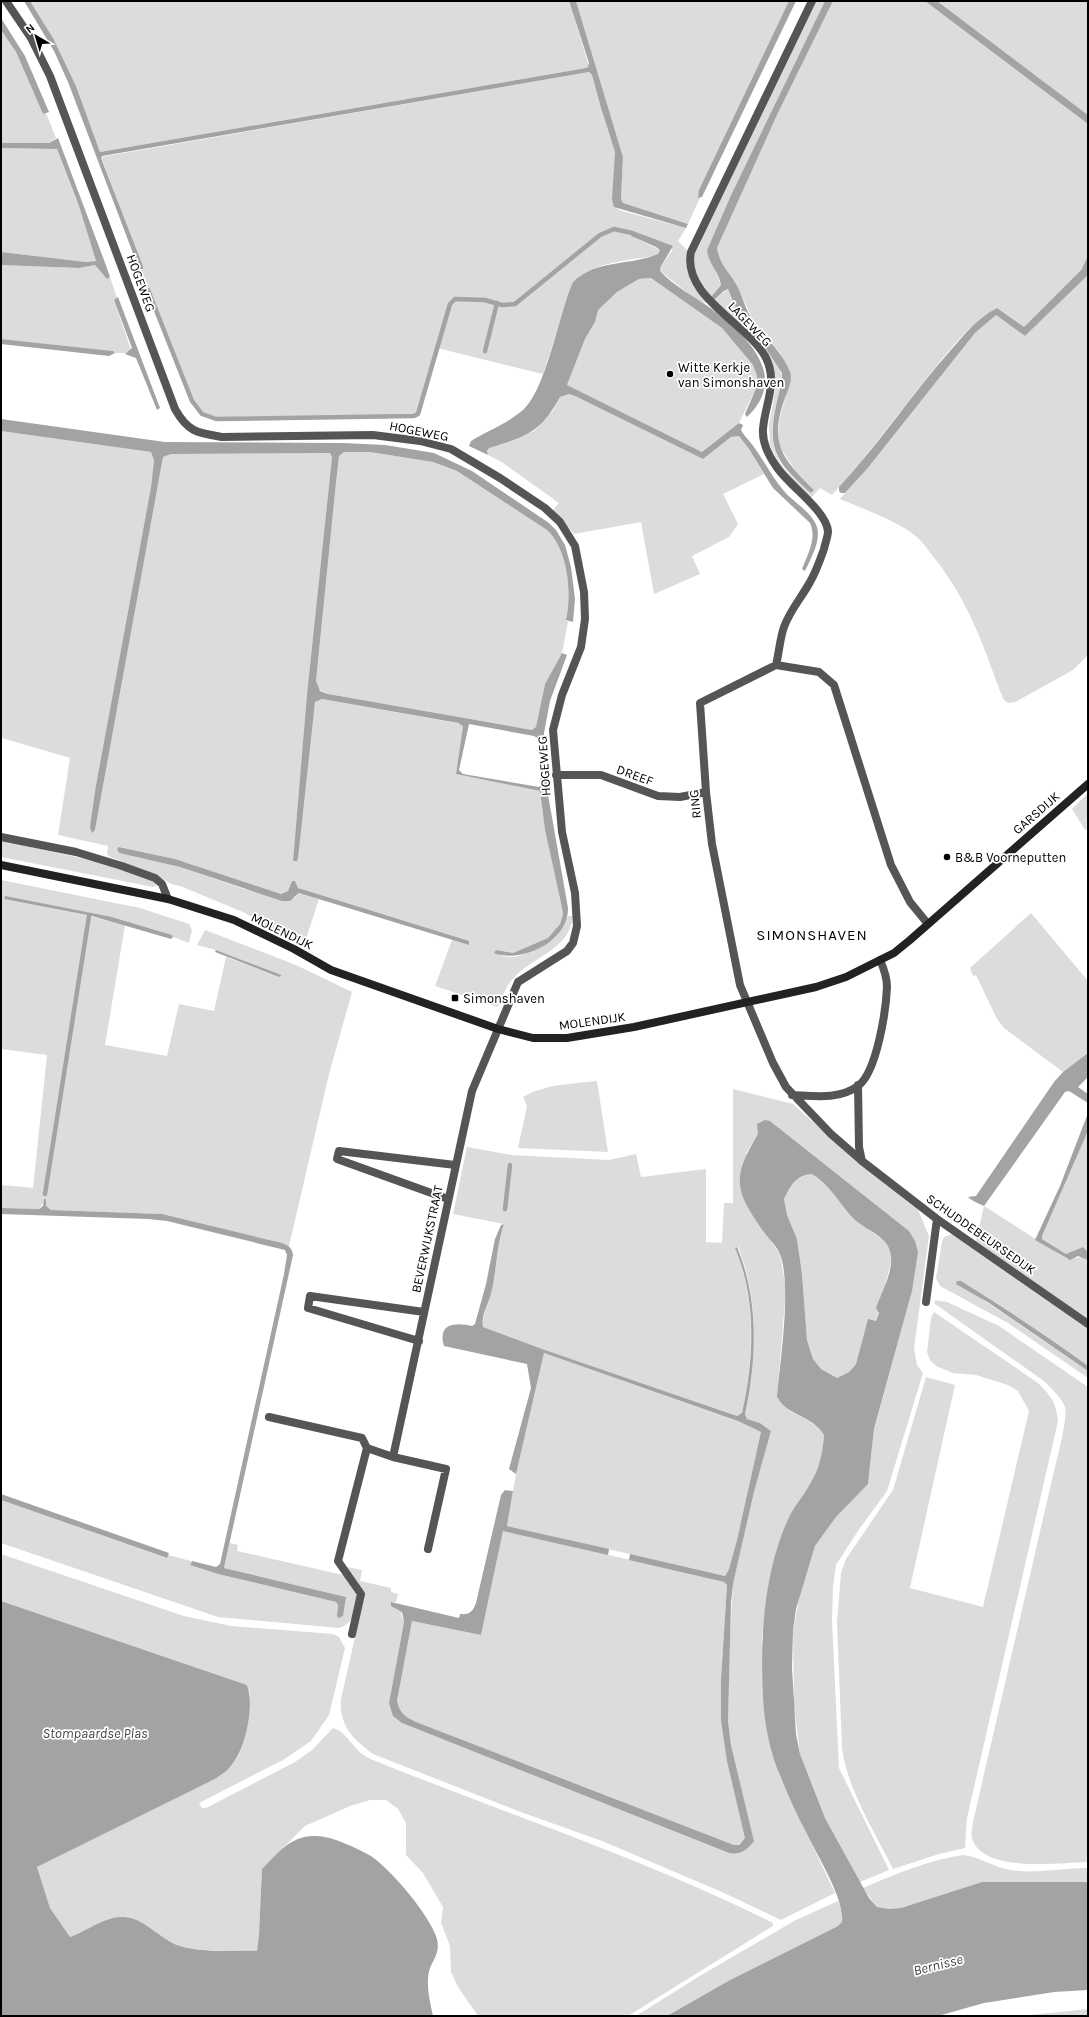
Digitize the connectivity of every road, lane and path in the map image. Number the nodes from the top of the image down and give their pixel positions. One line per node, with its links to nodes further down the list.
1 (6, 1): 4 (street, HOGEWEG)
2 (812, 1): 3 (street, LAGEWEG)
3 (776, 665): 6 (street, RING); 10 (street)
4 (556, 775): 6 (street, DREEF); 13 (street, HOGEWEG)
5 (1088, 784): 10 (main road, GARSDIJK)
6 (706, 792): 12 (street, RING)
7 (1, 837): 9 (street)
8 (1, 865): 9 (main road, MOLENDIJK)
9 (168, 899): 13 (main road, MOLENDIJK)
10 (928, 924): 11 (main road, MOLENDIJK)
11 (880, 960): 12 (main road, MOLENDIJK); 14 (street)
12 (749, 1001): 13 (main road, MOLENDIJK); 15 (street, RING)
13 (498, 1029): 17 (street, BEVERWIJKSTRAAT)
14 (858, 1086): 15 (street); 16 (street)
15 (792, 1095): 16 (street, SCHUDDEBEURSEDIJK)
16 (862, 1161): 19 (street, SCHUDDEBEURSEDIJK)
17 (455, 1166): 18 (street, BEVERWIJKSTRAAT); 18 (street)
18 (448, 1199): 21 (street, BEVERWIJKSTRAAT)
19 (937, 1219): 20 (street); 22 (street, SCHUDDEBEURSEDIJK)
20 (926, 1302)
21 (424, 1312): 23 (street, BEVERWIJKSTRAAT); 23 (street)
22 (1088, 1324)
23 (418, 1341): 26 (street, BEVERWIJKSTRAAT)
24 (269, 1417): 25 (street)
25 (367, 1448): 26 (street); 28 (street)
26 (393, 1457): 27 (street)
27 (428, 1549)
28 (352, 1634)

